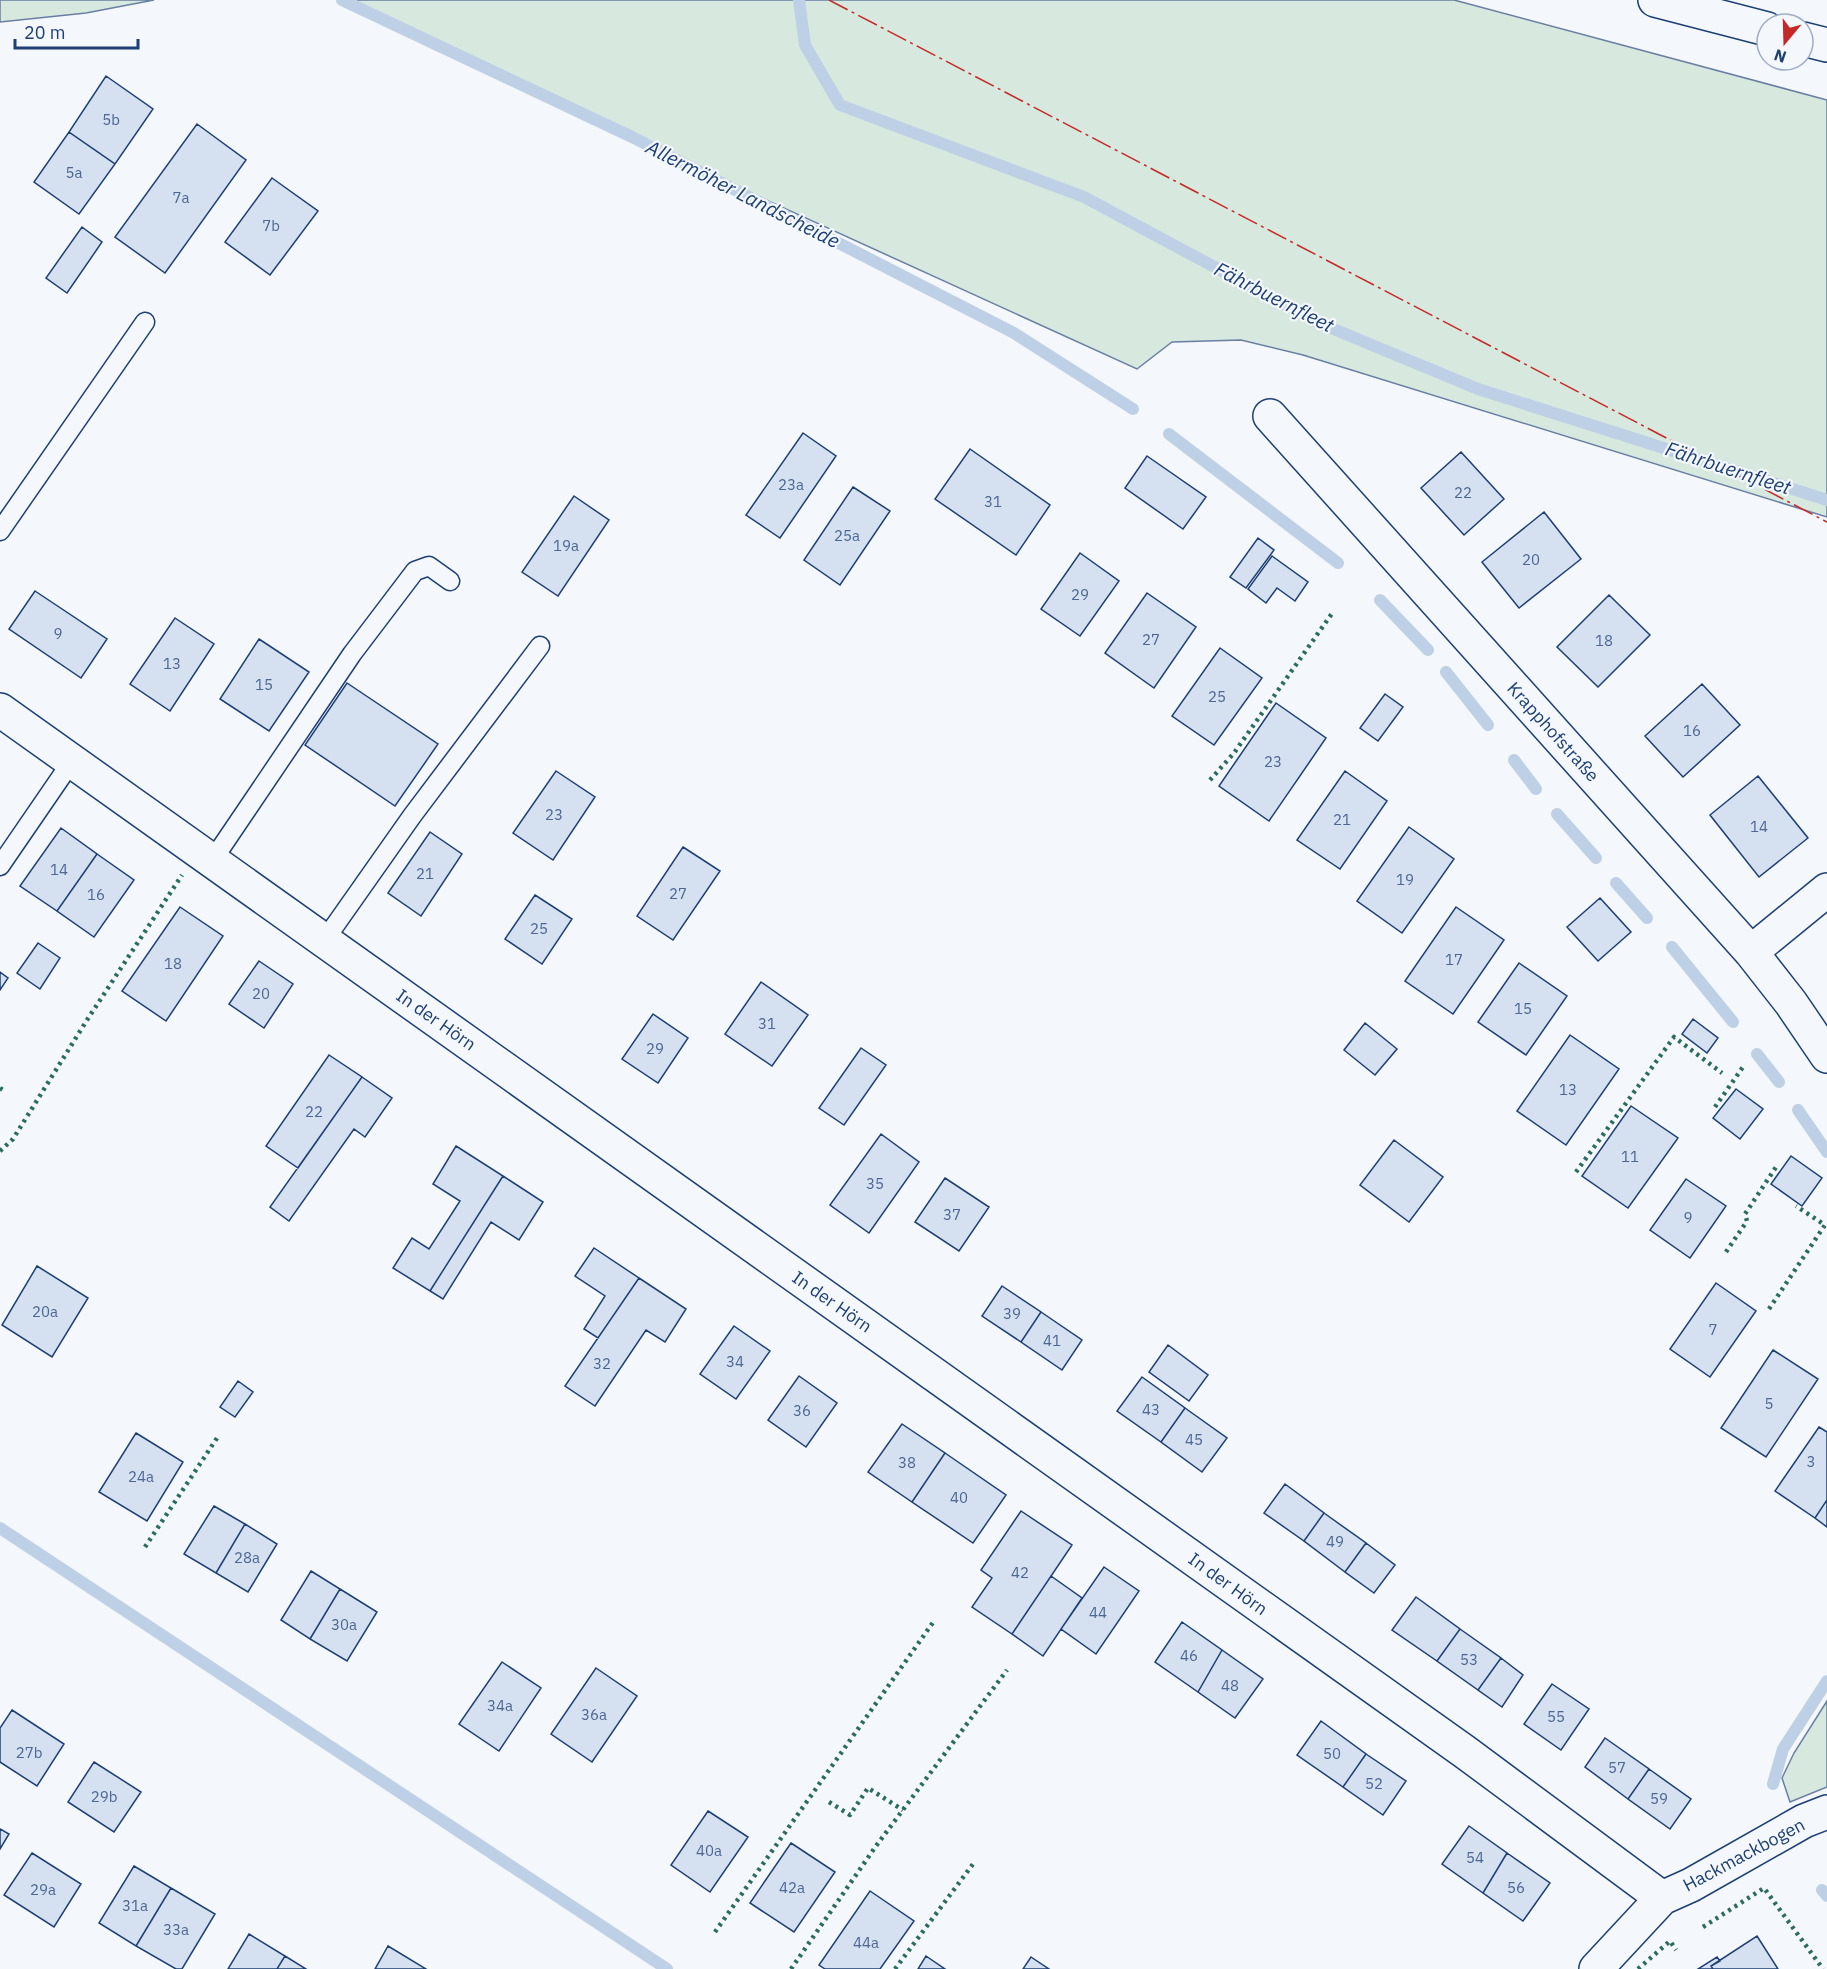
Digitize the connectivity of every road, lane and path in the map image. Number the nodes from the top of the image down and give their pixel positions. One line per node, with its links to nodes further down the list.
1 (1655, 0): 2 (main road)
2 (1755, 26)
3 (145, 322): 5 (lane)
4 (1270, 416): 14 (main road, Krapphofstraße)
5 (0, 531)
6 (450, 581): 10 (lane)
7 (540, 646): 13 (lane)
8 (0, 710): 9 (main road, In der Hörn)
9 (72, 761): 10 (main road, In der Hörn); 11 (lane)
10 (212, 861): 13 (main road, In der Hörn)
11 (0, 866)
12 (1827, 890): 14 (main road)
13 (324, 941): 17 (main road, In der Hörn)
14 (1751, 952): 15 (main road, Krapphofstraße)
15 (1827, 1056)
16 (1827, 1812): 17 (main road, Hackmackbogen)
17 (1662, 1898): 18 (main road)
18 (1596, 1969)

